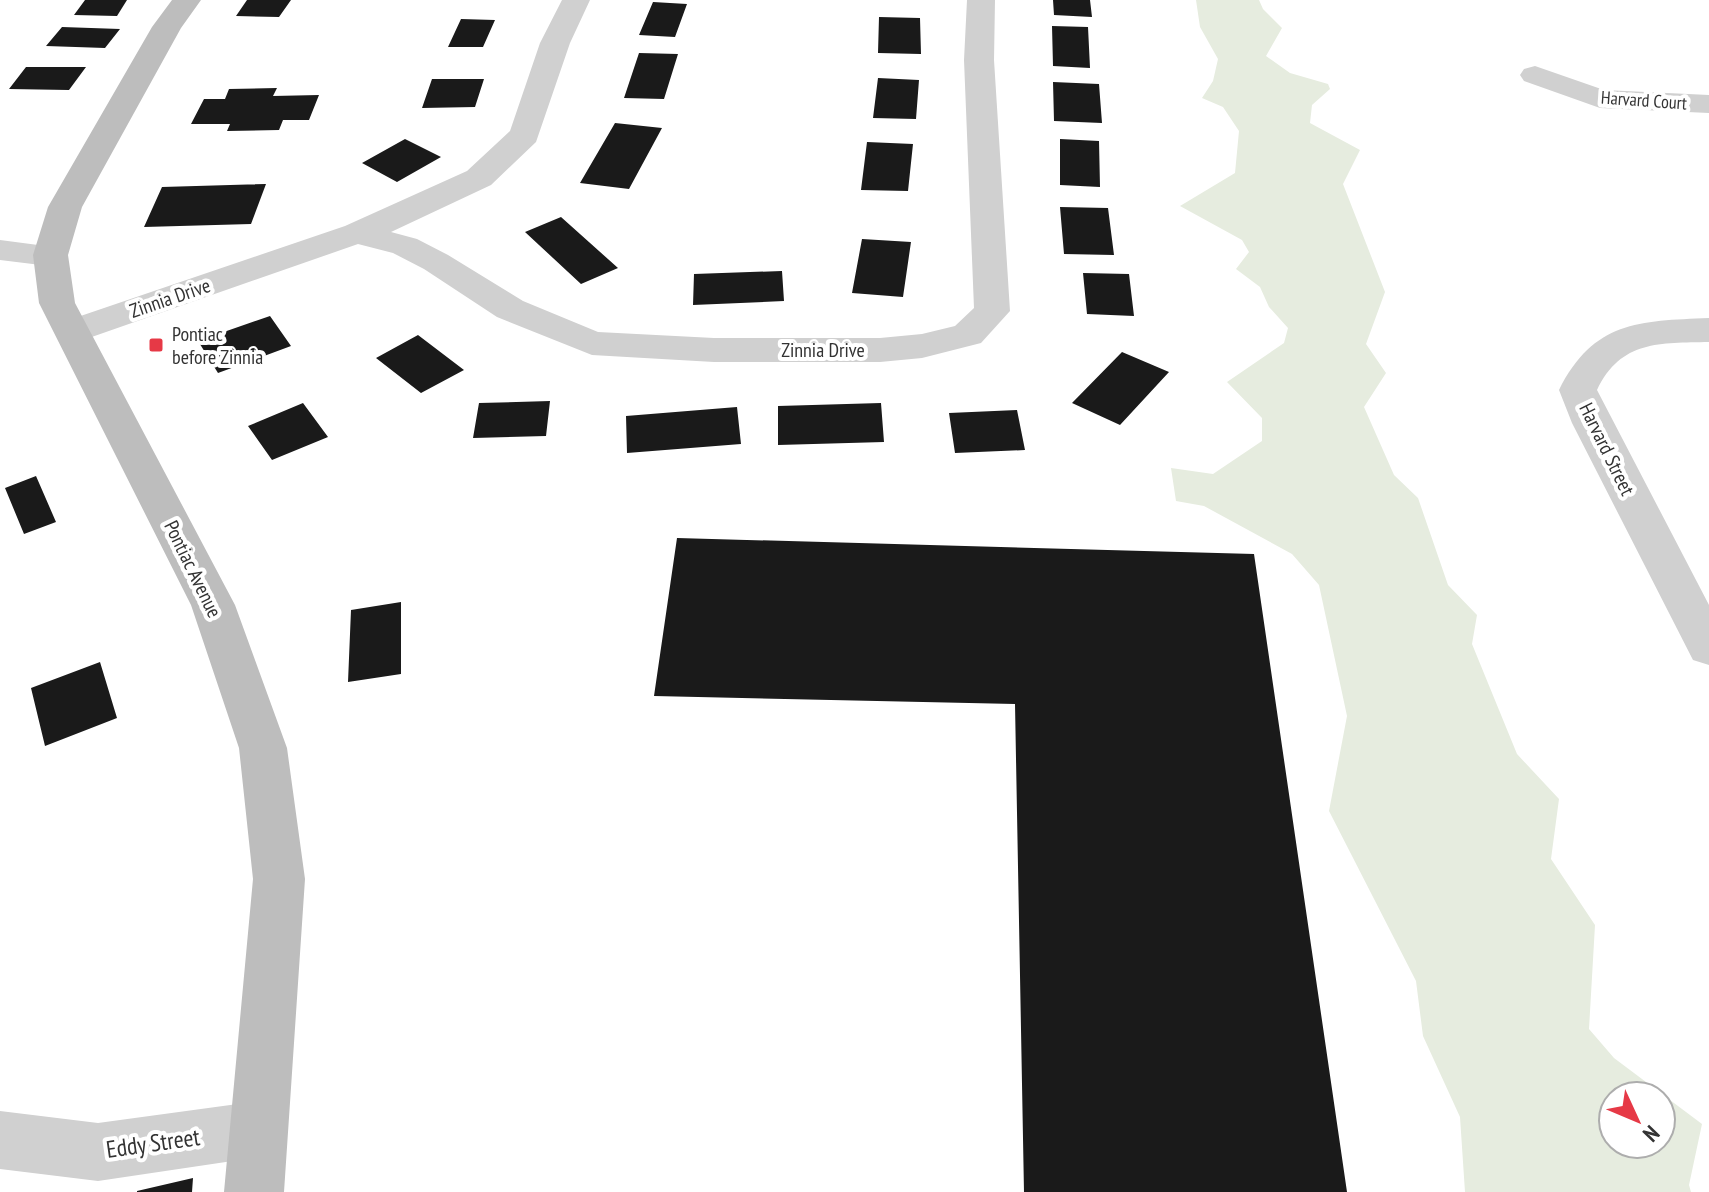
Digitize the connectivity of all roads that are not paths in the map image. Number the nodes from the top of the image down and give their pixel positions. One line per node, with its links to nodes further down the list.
1 (187, 0): 8 (main road, Pontiac Avenue)
2 (576, 0): 6 (street, Zinnia Drive)
3 (981, 0): 6 (street, Zinnia Drive)
4 (1535, 75): 5 (street, Harvard Court)
5 (1709, 104)
6 (357, 233): 10 (street, Zinnia Drive)
7 (0, 250): 8 (street)
8 (49, 255): 10 (main road, Pontiac Avenue)
9 (1709, 330): 11 (street, Harvard Street)
10 (73, 331): 12 (main road, Pontiac Avenue)
11 (1709, 648)
12 (259, 1129): 13 (street, Eddy Street); 14 (main road, Pontiac Avenue)
13 (0, 1140)
14 (254, 1192)

